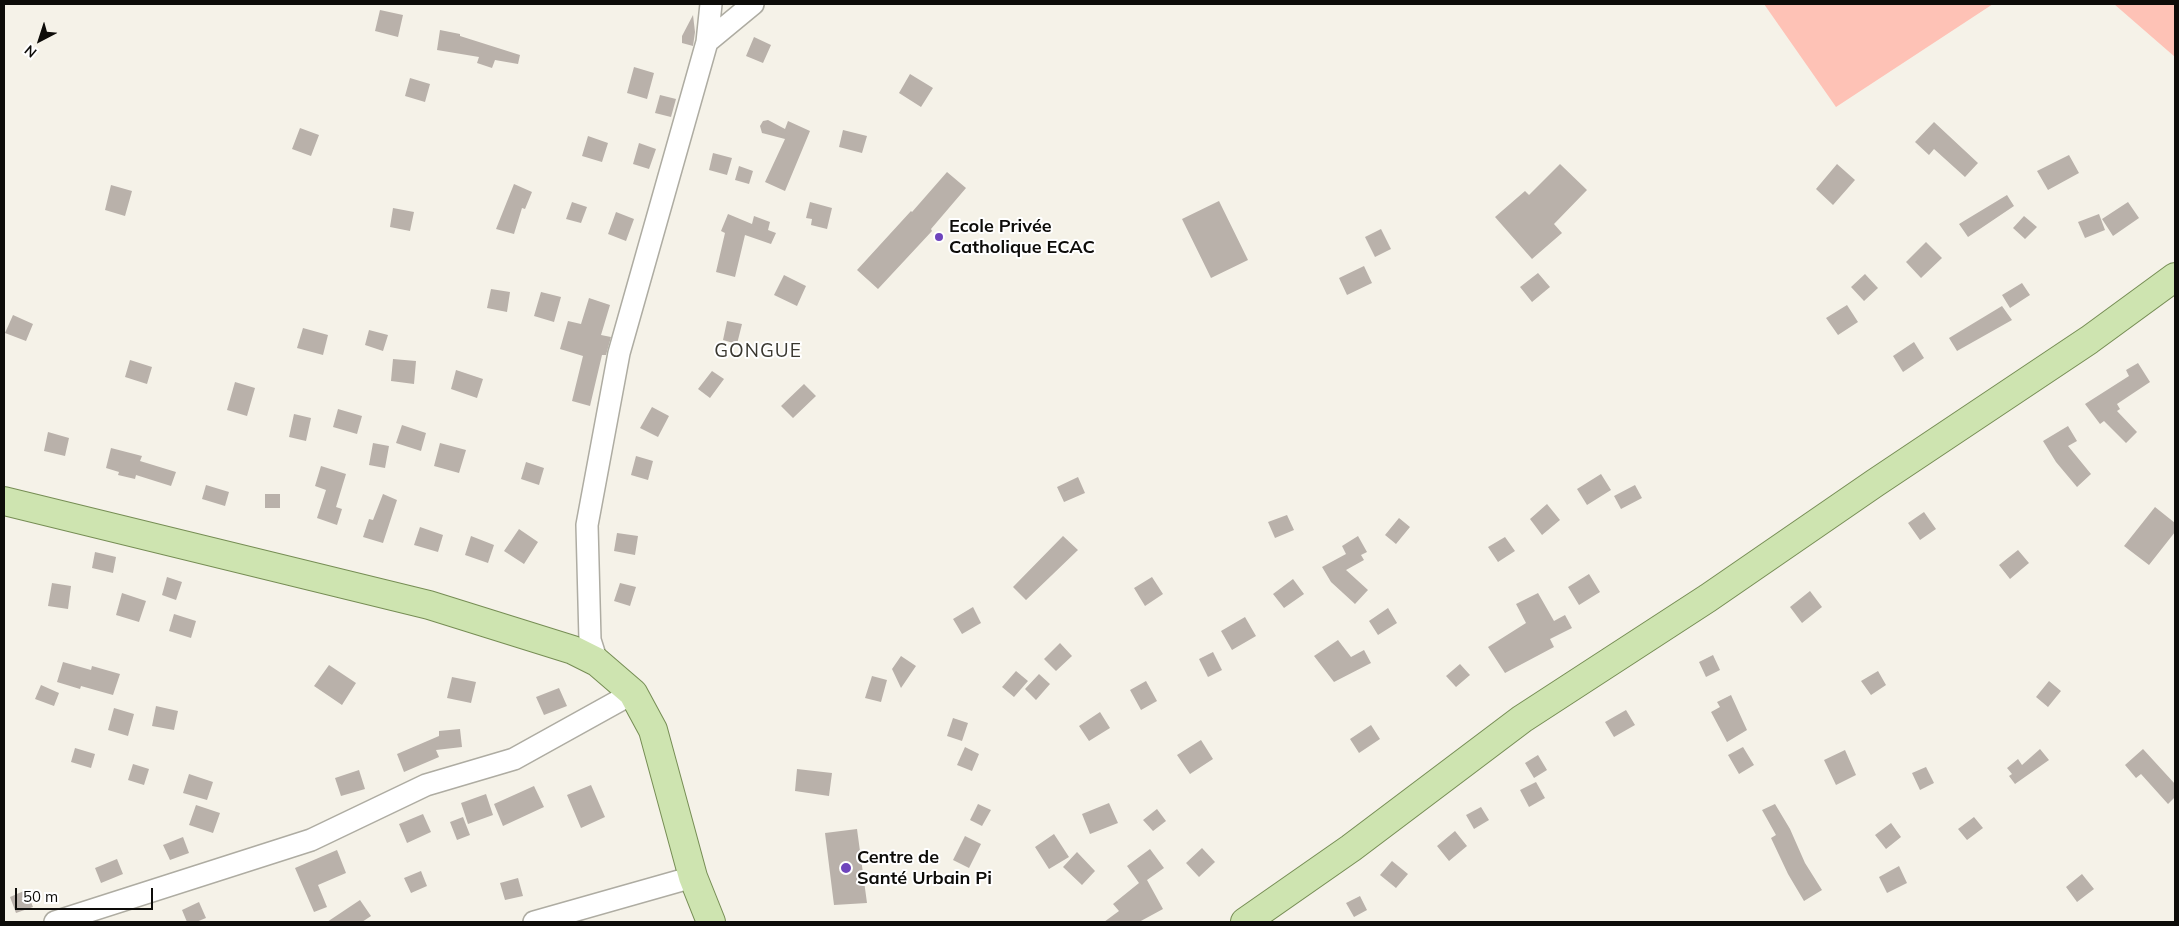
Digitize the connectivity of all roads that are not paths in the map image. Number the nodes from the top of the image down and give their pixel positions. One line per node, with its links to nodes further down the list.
1 (711, 4): 3 (street)
2 (753, 4): 3 (street)
3 (707, 42): 6 (street)
4 (2175, 277): 12 (main road)
5 (4, 501): 6 (main road)
6 (597, 662): 7 (main road)
7 (633, 693): 8 (main road); 9 (street)
8 (693, 877): 10 (street); 11 (main road)
9 (56, 922)
10 (534, 922)
11 (711, 922)
12 (1245, 922)

